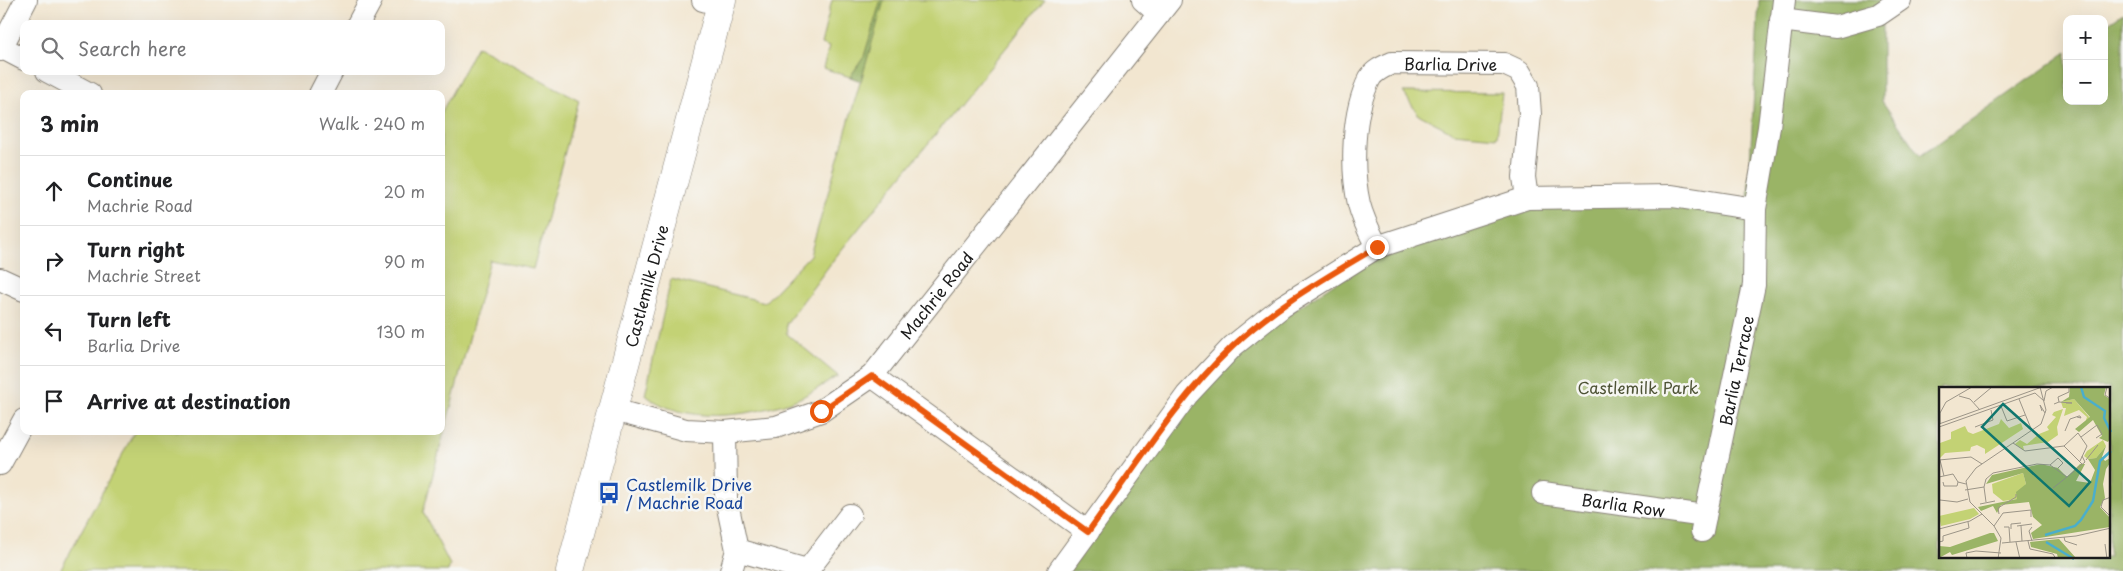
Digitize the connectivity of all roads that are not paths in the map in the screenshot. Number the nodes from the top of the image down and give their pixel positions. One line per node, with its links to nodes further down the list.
1 (26, 0): 8 (street)
2 (371, 0): 7 (street)
3 (1900, 0): 6 (street)
4 (715, 2): 20 (street, Castlemilk Drive)
5 (1157, 5): 19 (street, Machrie Road)
6 (1783, 10): 15 (street)
7 (360, 20)
8 (1, 49): 9 (street)
9 (20, 57)
10 (54, 75): 12 (street)
11 (330, 75): 13 (street)
12 (83, 90)
13 (322, 90)
14 (1527, 198): 15 (street); 16 (street); 16 (street, Barlia Drive)
15 (1756, 209): 26 (street, Barlia Terrace)
16 (1377, 247): 27 (street)
17 (0, 279): 18 (street)
18 (20, 288)
19 (872, 376): 22 (street, Machrie Road); 27 (street)
20 (614, 410): 22 (street, Machrie Road); 30 (street, Castlemilk Drive)
21 (20, 427): 23 (street)
22 (725, 432): 28 (street)
23 (0, 464)
24 (1543, 493): 26 (street, Barlia Row)
25 (850, 515): 29 (street)
26 (1703, 524)
27 (1088, 532): 31 (street)
28 (734, 560): 29 (street)
29 (807, 570)
30 (570, 571)
31 (1059, 571)

